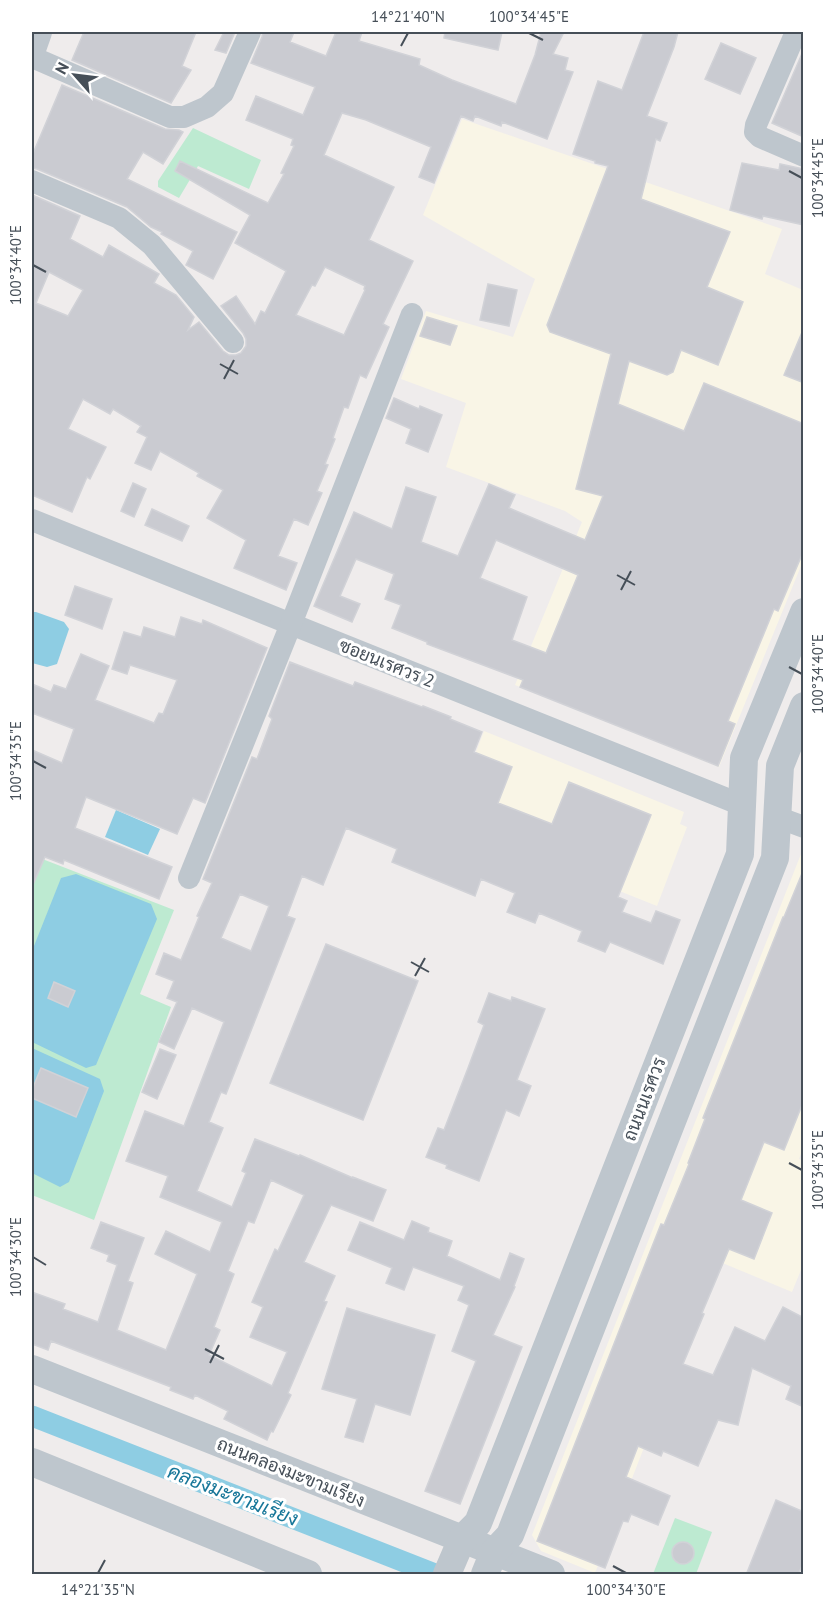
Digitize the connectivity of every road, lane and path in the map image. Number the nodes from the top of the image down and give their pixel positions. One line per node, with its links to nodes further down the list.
1 (38, 32): 4 (street)
2 (250, 32): 5 (street)
3 (796, 44): 6 (street)
4 (32, 49)
5 (32, 57)
6 (804, 156)
7 (32, 181): 9 (street)
8 (412, 314): 12 (street)
9 (233, 342)
10 (32, 520): 12 (street, ซอยนเรศวร 2)
11 (804, 612): 14 (street, ถนนนเรศวร)
12 (291, 624): 14 (street, ซอยนเรศวร 2); 17 (street)
13 (804, 706): 15 (street, ถนนนเรศวร)
14 (742, 805): 18 (street, ถนนนเรศวร)
15 (777, 817): 16 (street); 19 (street, ถนนนเรศวร)
16 (804, 827)
17 (189, 878)
18 (672, 1027): 19 (street); 22 (street, ถนนนเรศวร)
19 (703, 1040): 23 (street, ถนนนเรศวร)
20 (32, 1370): 22 (street, ถนนคลองมะขามเรียง)
21 (32, 1462): 24 (street)
22 (454, 1558): 23 (street, ถนนคลองมะขามเรียง)
23 (488, 1566): 25 (street, ถนนคลองมะขามเรียง)
24 (308, 1575)
25 (551, 1575)

